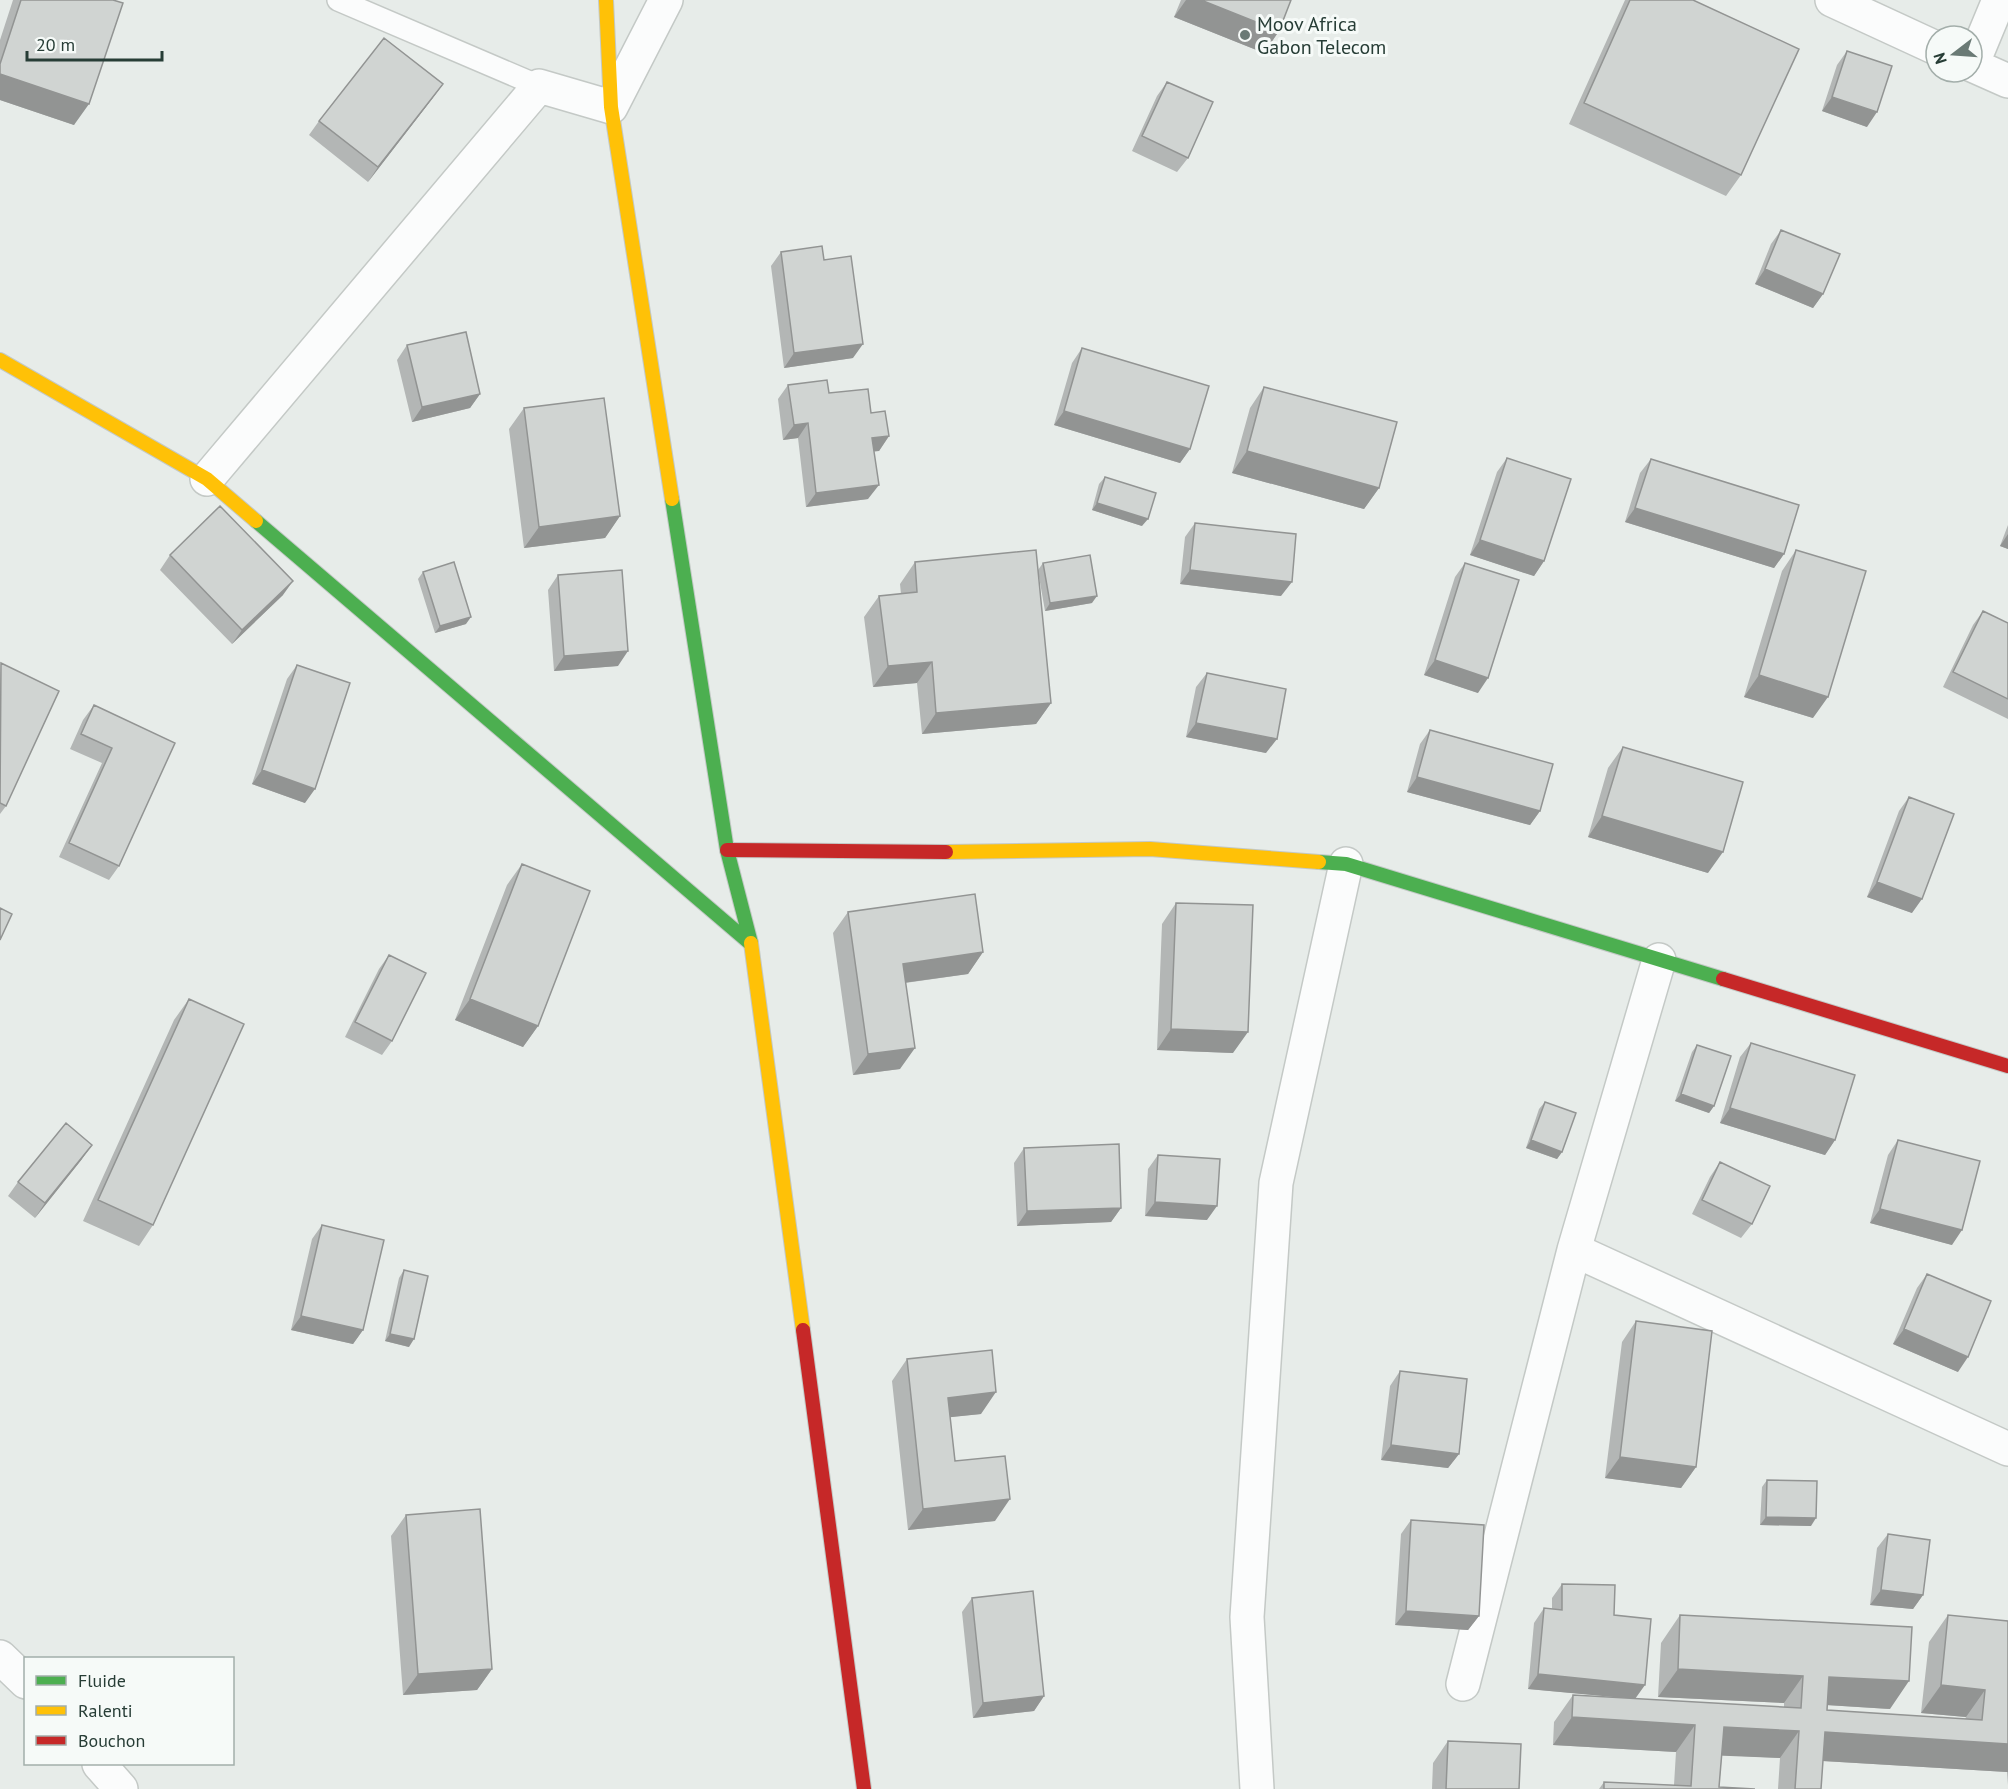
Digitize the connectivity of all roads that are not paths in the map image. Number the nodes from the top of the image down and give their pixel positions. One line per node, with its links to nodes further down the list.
1 (338, 0): 10 (lane)
2 (606, 0): 11 (street)
3 (666, 0): 11 (street)
4 (1832, 0): 7 (street)
5 (1999, 0): 6 (street)
6 (1984, 36)
7 (1924, 42)
8 (1984, 70): 9 (street)
9 (2008, 81)
10 (539, 86): 11 (street); 13 (street)
11 (611, 107): 14 (street)
12 (0, 360): 13 (street)
13 (207, 479): 16 (street)
14 (727, 850): 15 (street); 16 (street)
15 (1346, 864): 17 (street); 28 (street)
16 (751, 944): 25 (street)
17 (1659, 960): 18 (street); 19 (street)
18 (2008, 1066)
19 (1574, 1250): 20 (street); 23 (street)
20 (2008, 1449)
21 (0, 1656): 22 (street)
22 (24, 1680)
23 (1463, 1684)
24 (100, 1765): 26 (street)
25 (863, 1782): 27 (street)
26 (122, 1789)
27 (846, 1789)
28 (1257, 1789)

